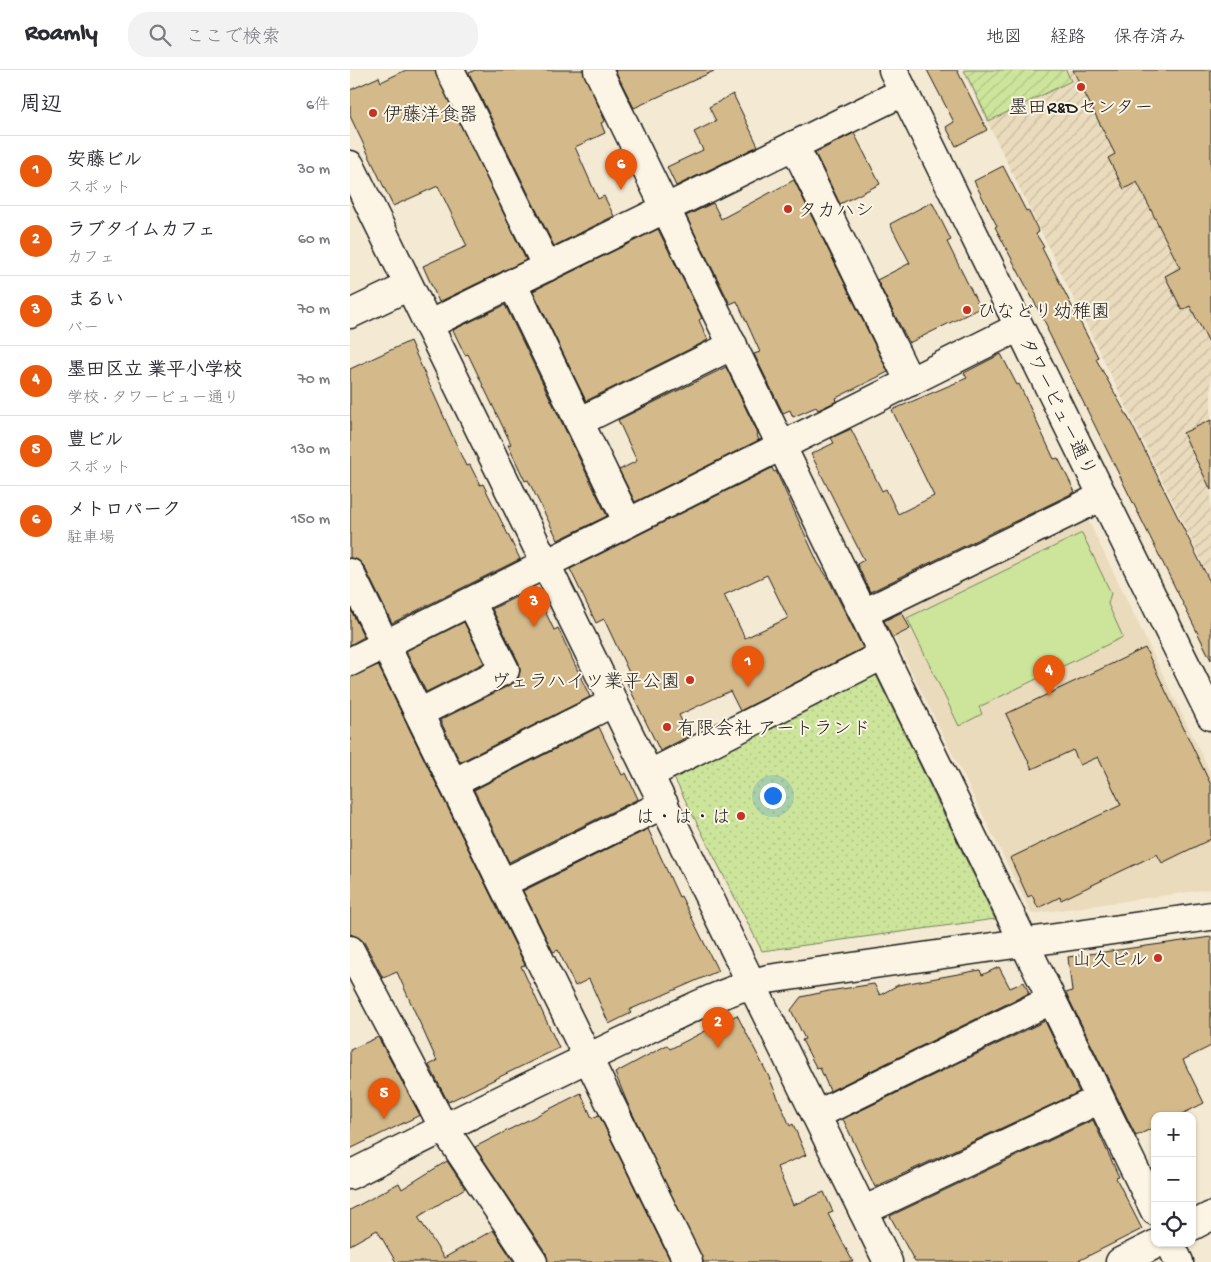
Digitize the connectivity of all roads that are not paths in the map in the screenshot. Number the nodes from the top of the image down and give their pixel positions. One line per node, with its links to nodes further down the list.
1 (450, 70): 7 (street)
2 (598, 70): 6 (street)
3 (898, 81): 4 (street); 12 (street, タワービュー通り)
4 (794, 145): 6 (street); 14 (street)
5 (350, 165): 9 (street)
6 (666, 208): 7 (street); 13 (street)
7 (547, 267): 8 (street)
8 (512, 283): 11 (street); 15 (street)
9 (409, 286): 10 (street); 11 (street)
10 (350, 314)
11 (428, 325): 19 (street)
12 (1019, 327): 14 (street); 17 (street, タワービュー通り)
13 (733, 345): 15 (street); 16 (street)
14 (910, 382): 16 (street)
15 (579, 422): 18 (street)
16 (782, 446): 18 (street); 22 (street)
17 (1103, 496): 22 (street); 28 (street, タワービュー通り)
18 (628, 523): 19 (street)
19 (546, 564): 21 (street); 26 (street)
20 (350, 573): 23 (street)
21 (471, 602): 23 (street); 27 (street)
22 (864, 613): 24 (street)
23 (385, 644): 25 (street); 27 (street)
24 (883, 656): 29 (street); 34 (street)
25 (350, 662)
26 (614, 702): 29 (street); 30 (street)
27 (419, 713): 30 (street)
28 (1211, 716)
29 (650, 774): 31 (street)
30 (453, 783): 32 (street)
31 (664, 804): 32 (street); 36 (street)
32 (503, 883): 38 (street)
33 (1211, 916): 34 (street)
34 (1023, 944): 36 (street); 37 (street)
35 (350, 950): 41 (street)
36 (752, 984): 38 (street); 40 (street)
37 (1050, 1000): 39 (street); 40 (street)
38 (588, 1058): 41 (street); 50 (street)
39 (1100, 1098): 43 (street); 44 (street)
40 (816, 1115): 44 (street)
41 (444, 1128): 42 (street); 49 (street)
42 (350, 1175)
43 (1151, 1203)
44 (863, 1211): 51 (street)
45 (1211, 1216): 46 (street)
46 (1196, 1224)
47 (1151, 1246): 52 (street)
48 (1172, 1247): 53 (street)
49 (533, 1262)
50 (688, 1262)
51 (888, 1262)
52 (1120, 1262)
53 (1178, 1262)

